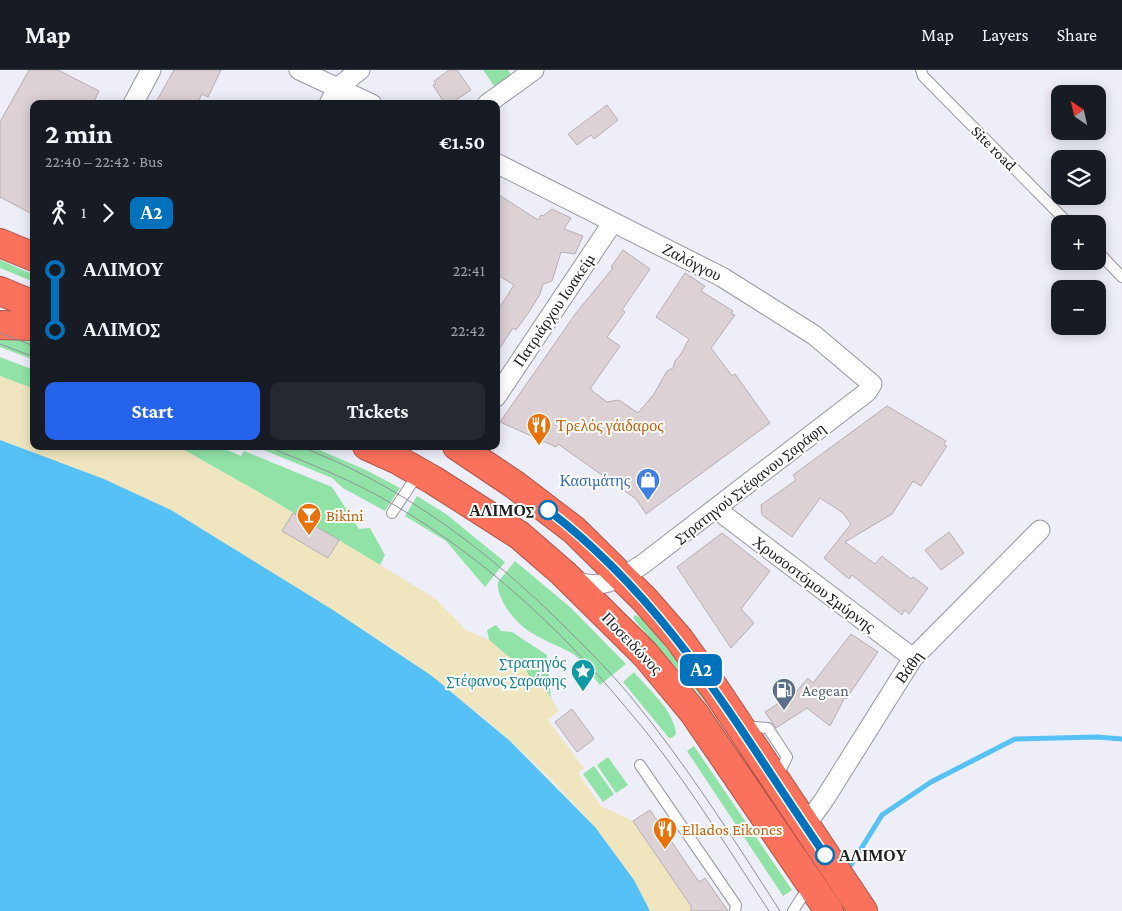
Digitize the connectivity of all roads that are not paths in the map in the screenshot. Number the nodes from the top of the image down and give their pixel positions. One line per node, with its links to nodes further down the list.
1 (151, 70): 7 (street)
2 (299, 70): 6 (street)
3 (360, 70): 6 (street)
4 (534, 70): 9 (street)
5 (921, 70): 11 (lane, Site road)
6 (333, 96): 8 (street)
7 (135, 100)
8 (352, 100)
9 (493, 100)
10 (500, 165): 12 (street, Ζαλόγγου)
11 (1060, 215)
12 (613, 222): 21 (street, Ζαλόγγου); 22 (street, Πατριάρχου Ιωακείμ)
13 (0, 243): 14 (highway)
14 (30, 255)
15 (1106, 260): 16 (lane)
16 (1122, 277)
17 (0, 291): 18 (highway)
18 (30, 303)
19 (0, 325): 20 (highway)
20 (30, 326)
21 (872, 384): 26 (street, Στρατηγού Στέφανου Σαράφη)
22 (500, 391)
23 (375, 450): 25 (highway, Ποσειδώνος)
24 (464, 450): 30 (highway)
25 (419, 471): 27 (lane); 29 (highway, Ποσειδώνος)
26 (716, 509): 30 (street, Στρατηγού Στέφανου Σαράφη); 31 (street, Χρυσοστόμου Σμύρνης)
27 (392, 513)
28 (1040, 530): 31 (street, Βάθη)
29 (563, 573): 30 (street, Στρατηγού Στέφανου Σαράφη); 37 (highway, Ποσειδώνος)
30 (623, 577): 33 (highway)
31 (913, 658): 33 (street, Βάθη)
32 (640, 764): 35 (lane)
33 (805, 826): 38 (highway)
34 (802, 897): 36 (lane)
35 (735, 911)
36 (793, 911)
37 (829, 911)
38 (863, 911)

